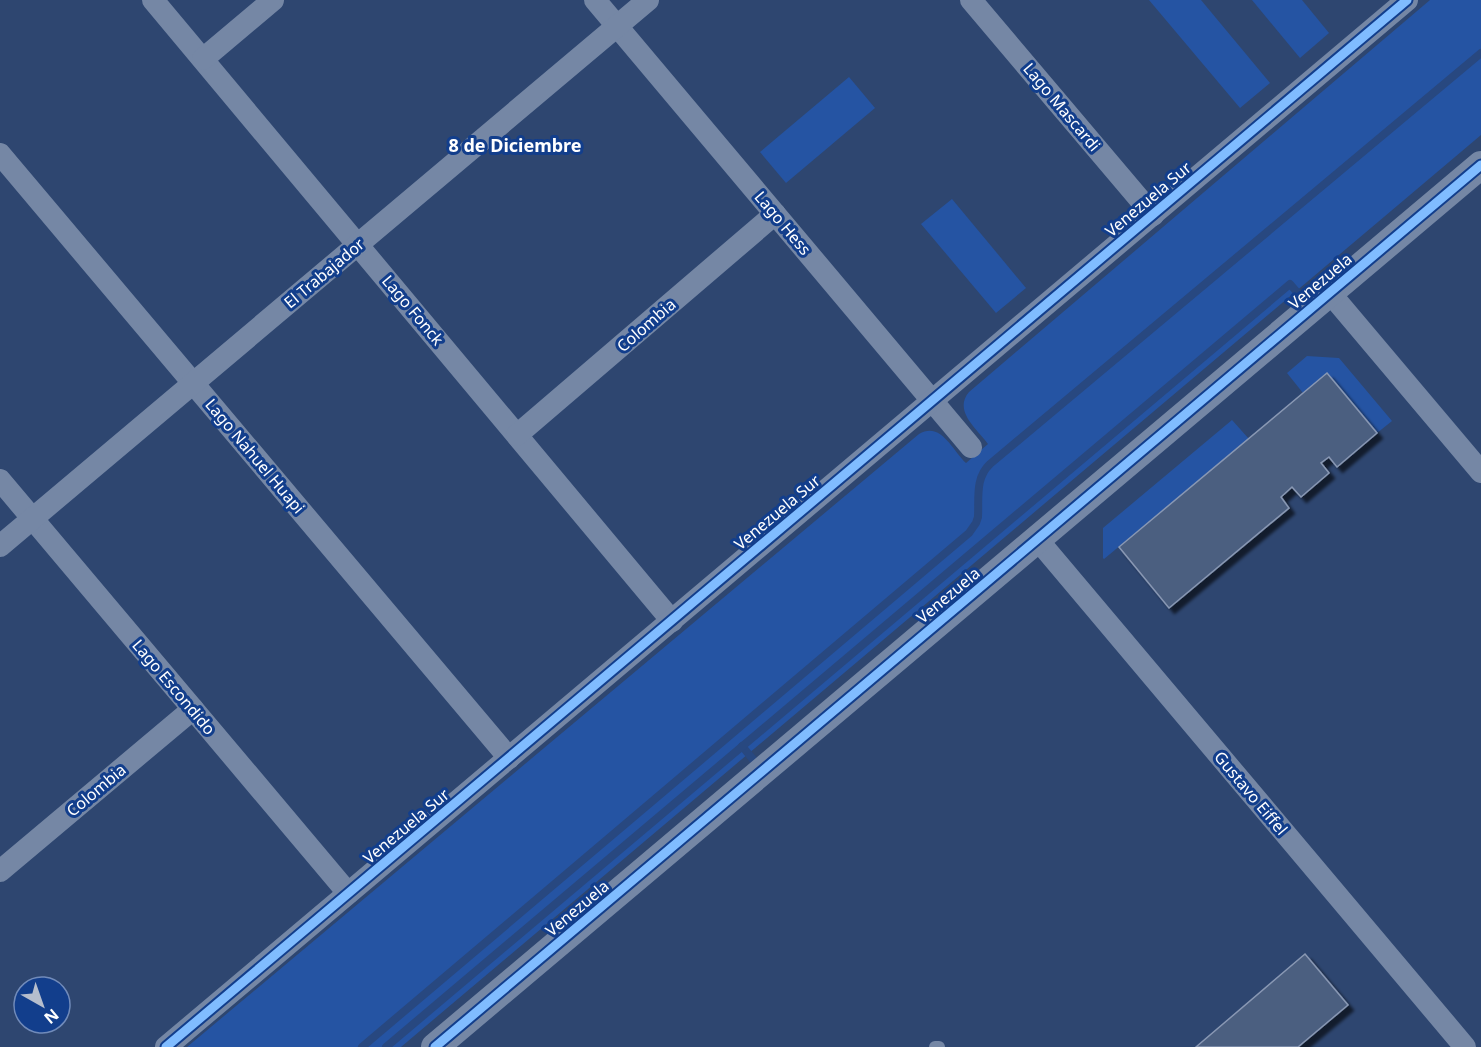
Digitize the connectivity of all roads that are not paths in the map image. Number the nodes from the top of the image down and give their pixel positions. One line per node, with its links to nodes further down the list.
1 (153, 0): 8 (street, Lago Fonck)
2 (273, 0): 8 (street)
3 (595, 0): 7 (street, Lago Hess)
4 (648, 0): 7 (street, El Trabajador)
5 (971, 0): 12 (street, Lago Mascardi)
6 (1407, 0): 12 (street, Venezuela Sur)
7 (617, 26): 11 (street, Lago Hess); 13 (street, El Trabajador)
8 (203, 59): 13 (street, Lago Fonck)
9 (0, 154): 15 (street, Lago Nahuel Huapi)
10 (1481, 165): 14 (street, Venezuela)
11 (775, 214): 16 (street, Lago Hess); 17 (street, Colombia)
12 (1153, 215): 16 (street, Venezuela Sur)
13 (358, 245): 15 (street, El Trabajador); 17 (street, Lago Fonck)
14 (1330, 293): 19 (street); 22 (street, Venezuela)
15 (193, 383): 21 (street, El Trabajador); 26 (street, Lago Nahuel Huapi)
16 (932, 401): 18 (street, Lago Hess); 24 (street, Venezuela Sur)
17 (517, 435): 24 (street, Lago Fonck)
18 (971, 447)
19 (1481, 472)
20 (0, 480): 21 (street, Lago Escondido)
21 (33, 519): 23 (street, El Trabajador); 25 (street, Lago Escondido)
22 (1037, 539): 30 (street, Venezuela); 31 (street, Gustavo Eiffel)
23 (0, 546)
24 (672, 621): 26 (street, Venezuela Sur)
25 (193, 709): 27 (street, Colombia); 28 (street, Lago Escondido)
26 (509, 759): 28 (street, Venezuela Sur)
27 (0, 871)
28 (348, 893): 29 (street, Venezuela Sur)
29 (166, 1047)
30 (435, 1047)
31 (1466, 1047)

